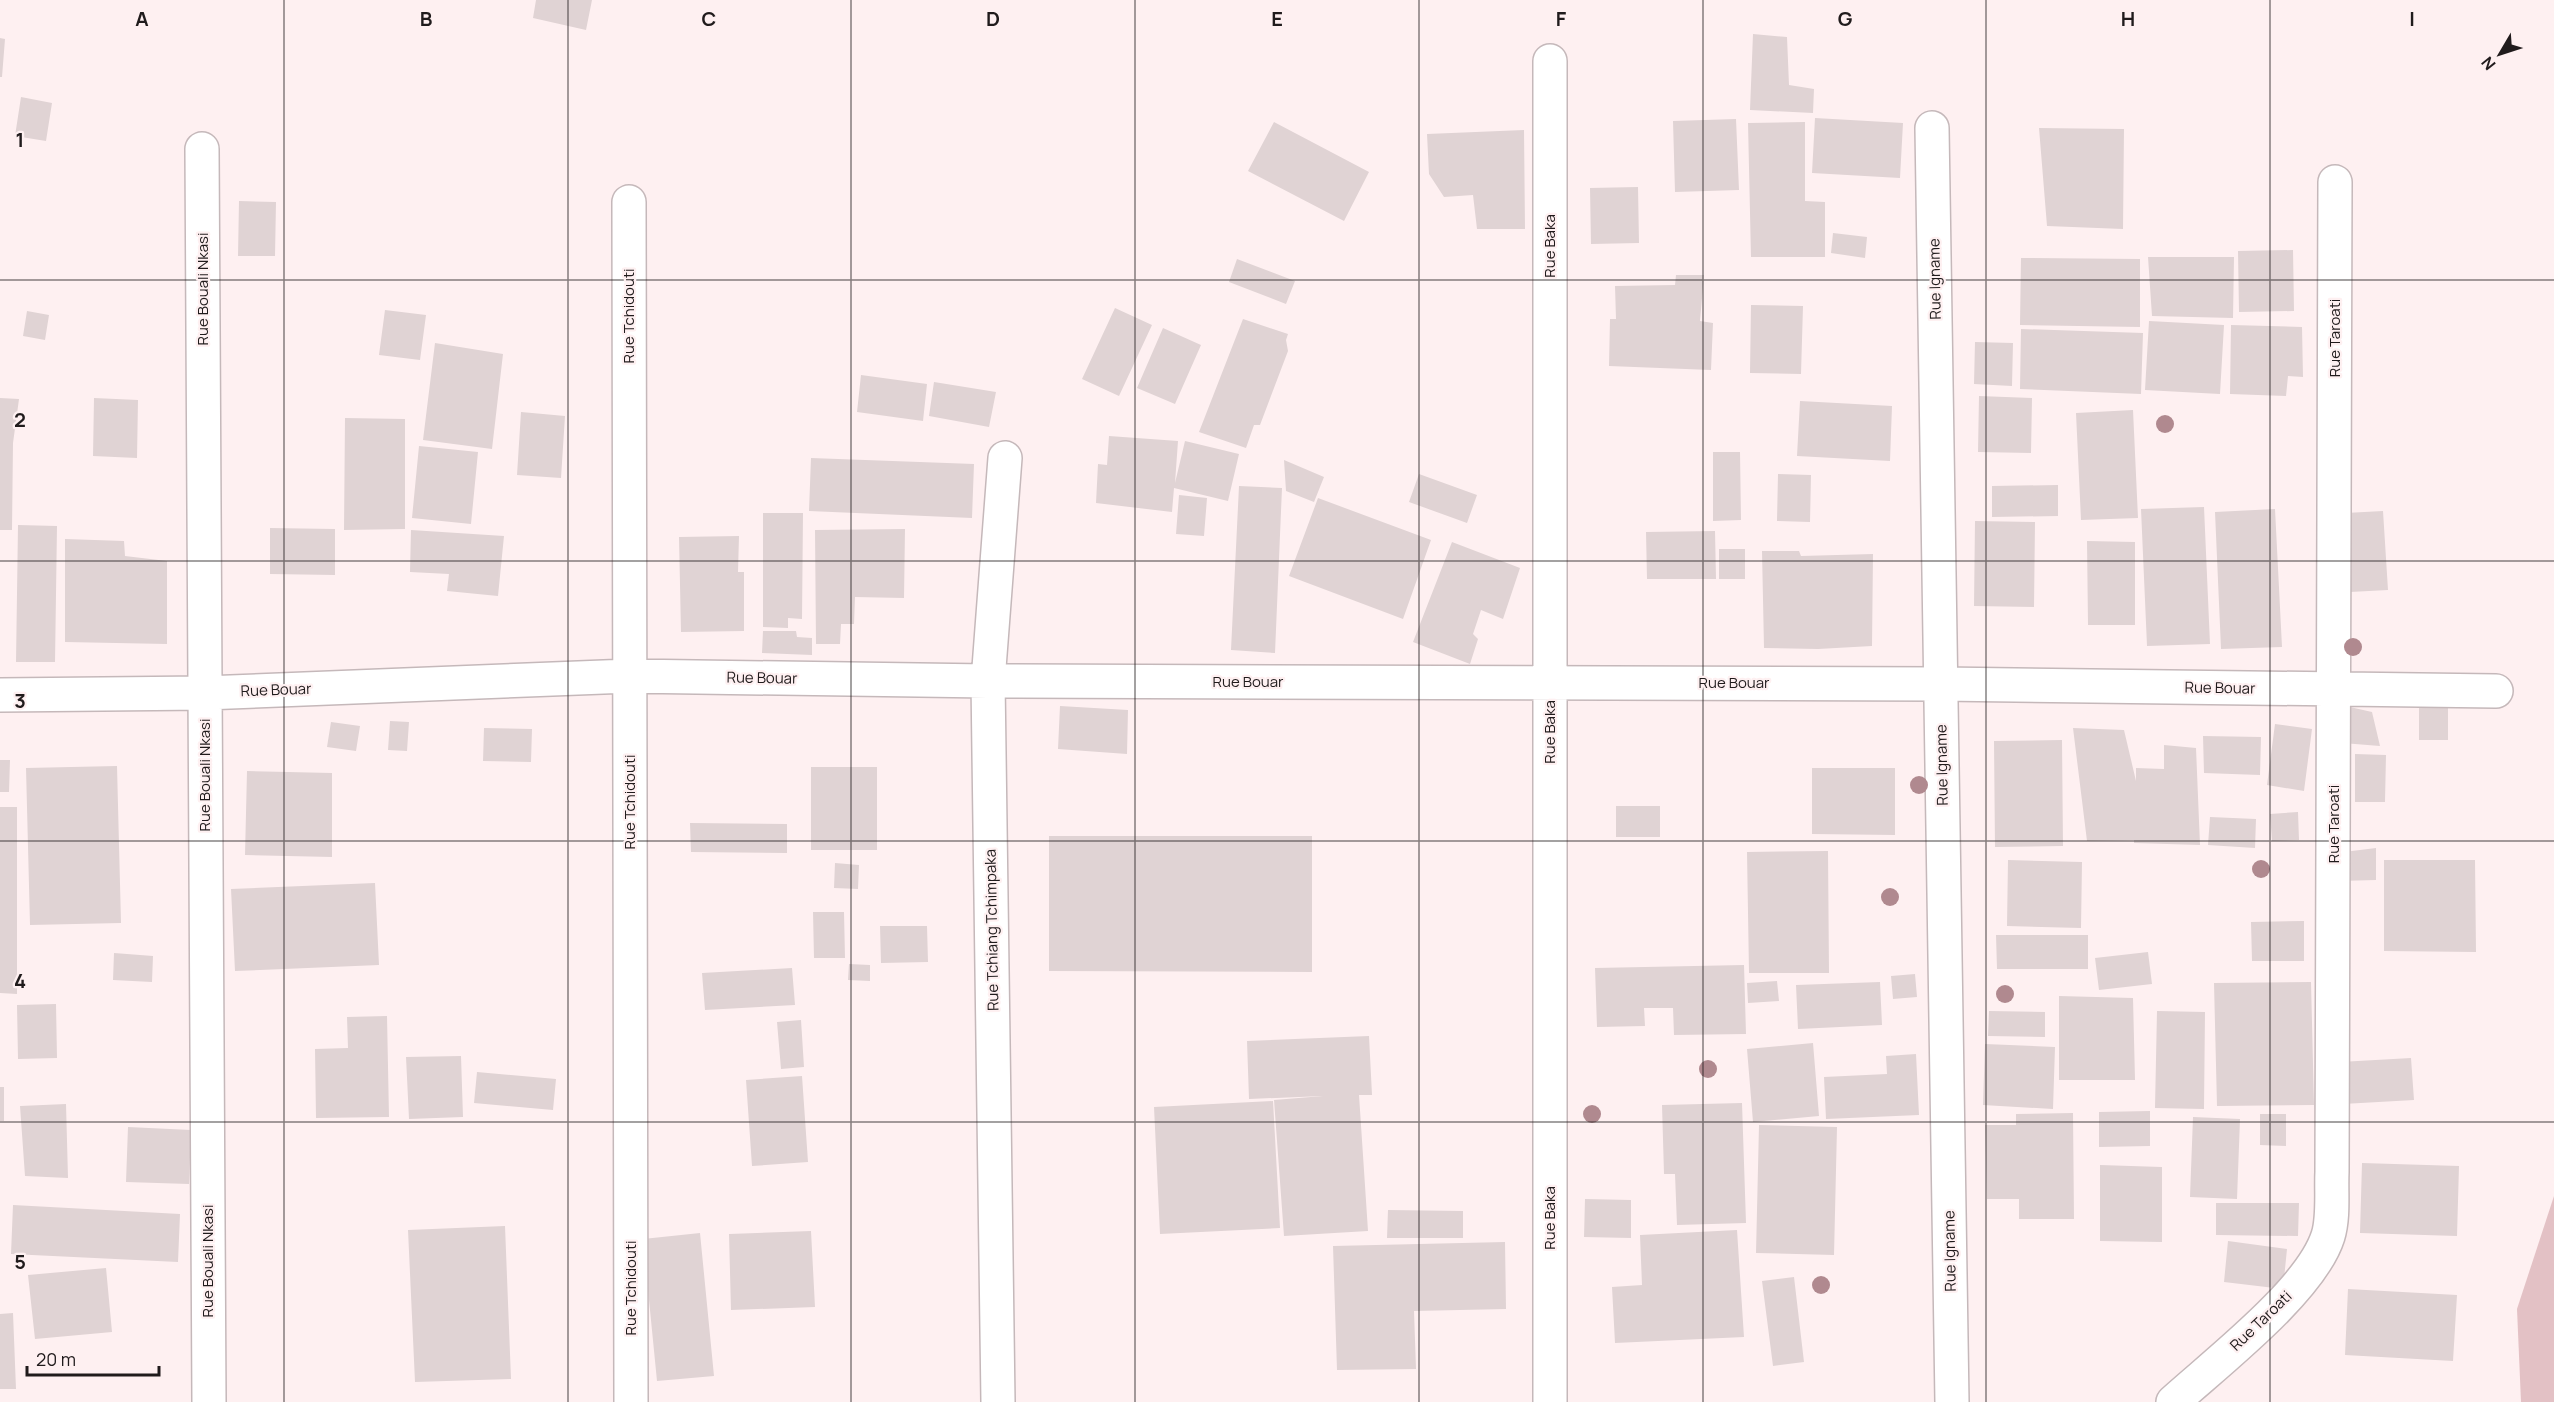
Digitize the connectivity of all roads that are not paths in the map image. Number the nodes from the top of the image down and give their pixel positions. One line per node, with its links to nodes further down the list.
1 (1550, 61): 9 (street, Rue Baka)
2 (1932, 128): 10 (street, Rue Igname)
3 (202, 149): 13 (street, Rue Bouali Nkasi)
4 (2335, 182): 11 (street, Rue Taroati)
5 (629, 202): 7 (street, Rue Tchidouti)
6 (1005, 458): 8 (street, Rue Tchiang Tchimpaka)
7 (629, 676): 8 (street, Rue Bouar); 13 (street, Rue Bouar); 16 (street, Rue Tchidouti)
8 (988, 681): 9 (street, Rue Bouar); 17 (street, Rue Tchiang Tchimpaka)
9 (1550, 683): 10 (street, Rue Bouar); 18 (street, Rue Baka)
10 (1941, 684): 11 (street, Rue Bouar); 19 (street, Rue Igname)
11 (2335, 689): 12 (street, Rue Bouar); 20 (street, Rue Taroati)
12 (2496, 691)
13 (205, 693): 14 (street, Rue Bouar); 15 (street, Rue Bouali Nkasi)
14 (0, 695)
15 (209, 1402)
16 (631, 1402)
17 (998, 1402)
18 (1550, 1402)
19 (1952, 1402)
20 (2173, 1402)

